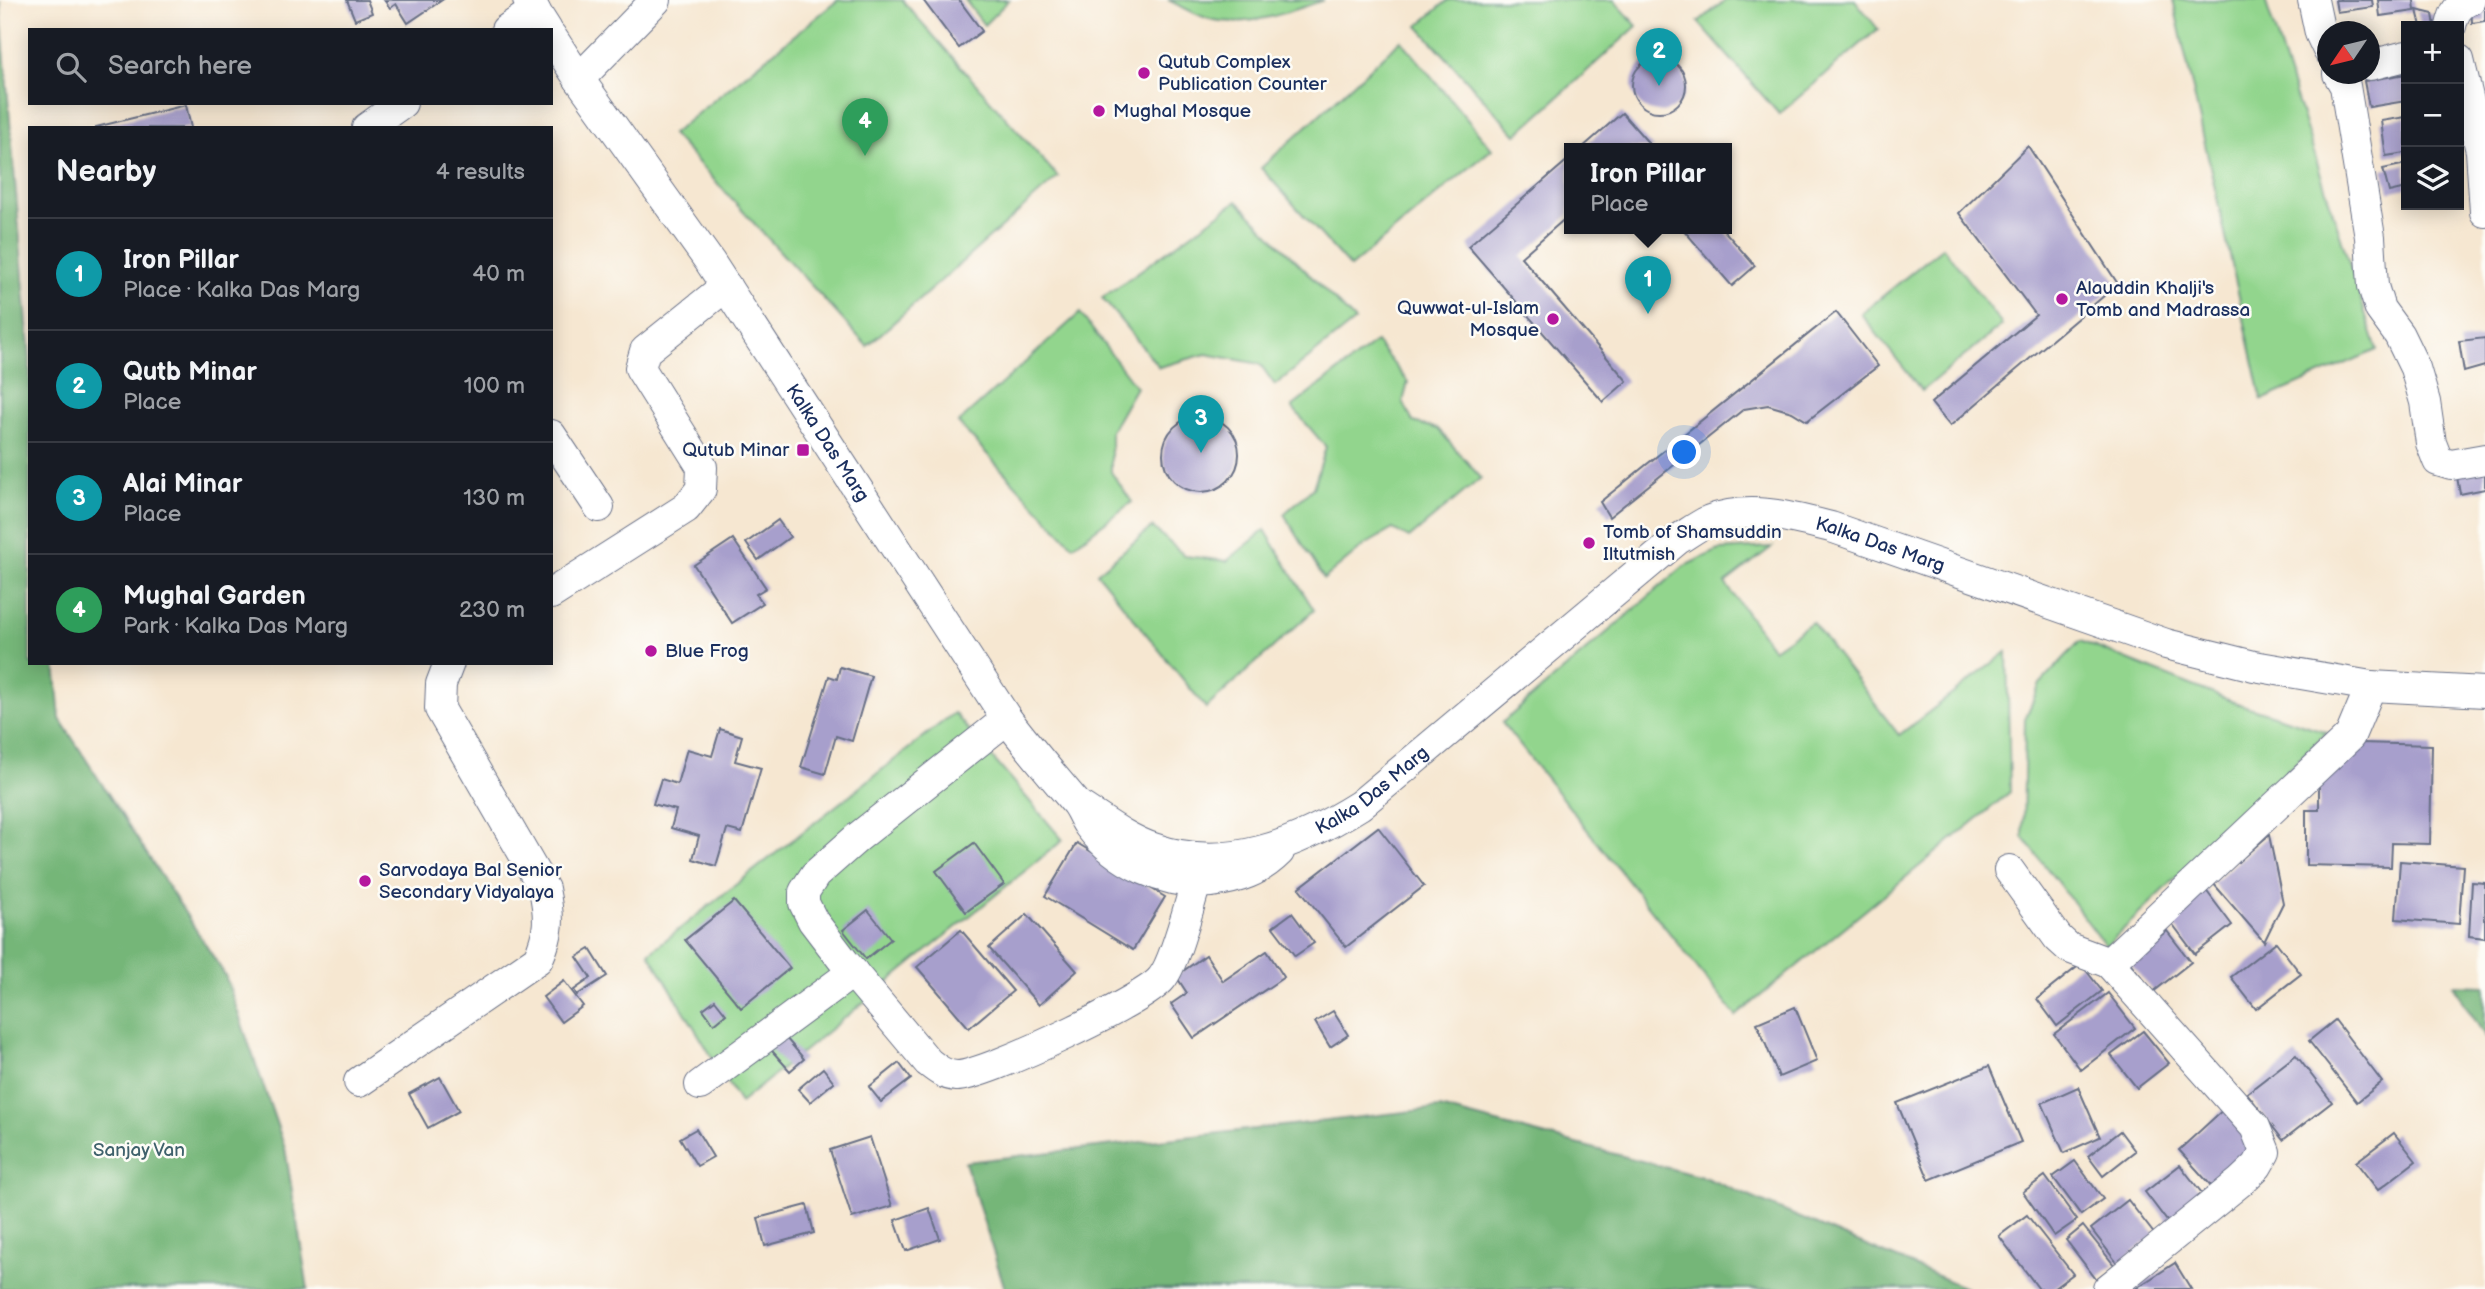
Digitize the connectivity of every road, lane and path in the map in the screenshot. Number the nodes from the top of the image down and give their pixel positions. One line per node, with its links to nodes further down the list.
1 (656, 0): 11 (street)
2 (2313, 0): 5 (street)
3 (2470, 0): 6 (street)
4 (537, 13): 7 (street)
5 (2317, 21)
6 (2452, 21)
7 (510, 28)
8 (553, 39): 11 (street, Kalka Das Marg)
9 (2401, 57): 10 (street)
10 (2380, 62)
11 (579, 79): 17 (street, Kalka Das Marg)
12 (2464, 81): 16 (street)
13 (2344, 84): 19 (street)
14 (399, 105): 15 (street)
15 (370, 126)
16 (2485, 212)
17 (726, 286): 21 (street); 25 (street, Kalka Das Marg)
18 (553, 438): 20 (street)
19 (2485, 459)
20 (599, 507)
21 (553, 593)
22 (448, 665): 32 (street)
23 (2371, 685): 24 (street, Kalka Das Marg); 27 (street, Kalka Das Marg); 30 (street)
24 (2485, 692)
25 (1007, 719): 26 (street, Kalka Das Marg); 31 (street)
26 (1078, 806): 27 (street, Kalka Das Marg); 29 (street, Kalka Das Marg)
27 (1286, 845): 29 (street, Kalka Das Marg)
28 (2009, 870): 30 (street)
29 (1196, 883): 31 (street)
30 (2109, 963): 34 (street)
31 (852, 972): 33 (street)
32 (359, 1082)
33 (700, 1085)
34 (2108, 1289)

